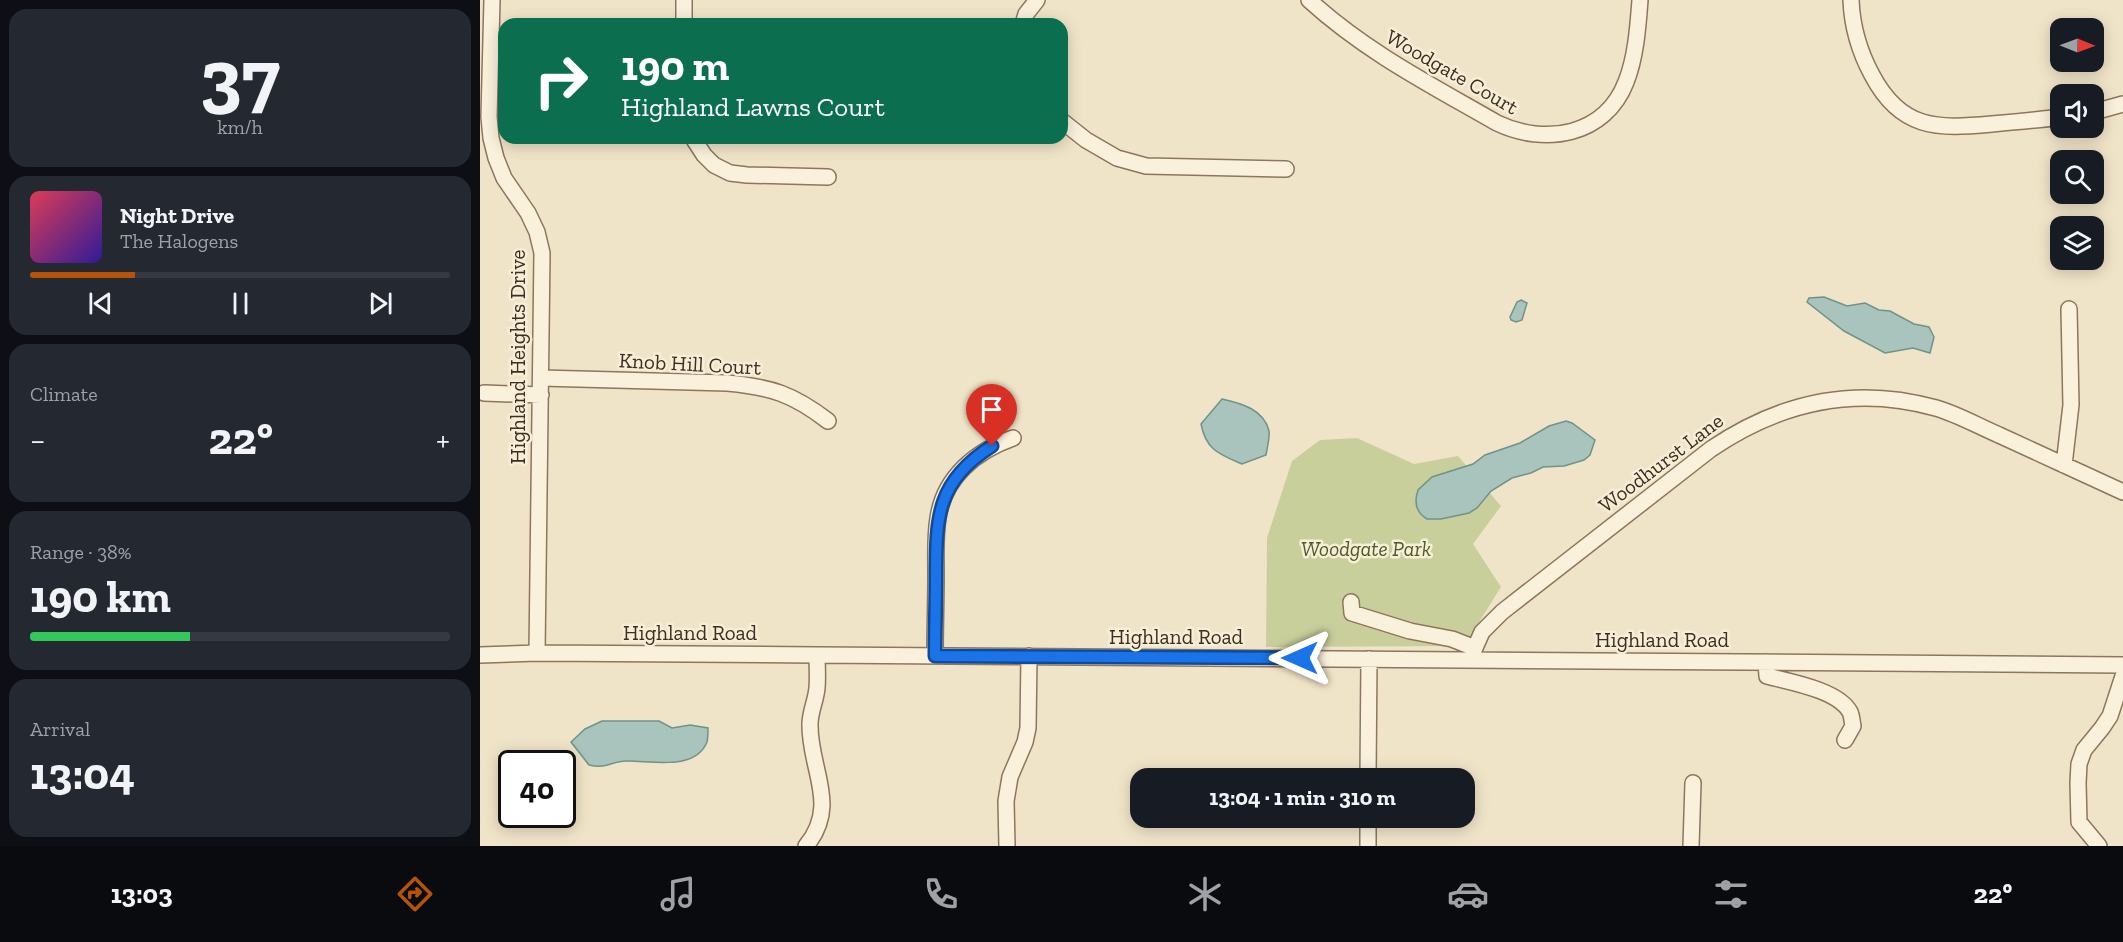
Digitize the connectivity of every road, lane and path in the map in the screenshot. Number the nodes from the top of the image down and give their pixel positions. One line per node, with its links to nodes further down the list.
1 (492, 0): 17 (street, Highland Heights Drive)
2 (684, 0): 7 (street)
3 (1037, 0): 8 (street)
4 (1309, 0): 5 (street, Woodgate Court)
5 (1640, 0)
6 (1851, 0): 11 (street)
7 (684, 18)
8 (1025, 18)
9 (2123, 104): 10 (street)
10 (2104, 109)
11 (2050, 118)
12 (1068, 126): 14 (street)
13 (697, 144): 15 (street)
14 (1286, 169)
15 (828, 177)
16 (2069, 309): 22 (street)
17 (541, 378): 19 (street, Highland Heights Drive); 20 (street, Knob Hill Court)
18 (483, 393): 19 (street)
19 (540, 395): 25 (street, Highland Heights Drive)
20 (828, 421)
21 (1013, 438): 29 (street)
22 (2064, 465): 23 (street, Woodhurst Lane); 26 (street, Woodhurst Lane)
23 (2123, 492)
24 (1351, 602): 26 (street)
25 (537, 653): 27 (street, Highland Road); 28 (street, Highland Road)
26 (1472, 654): 31 (street, Highland Road); 32 (street, Highland Road)
27 (480, 655)
28 (817, 655): 29 (street, Highland Road); 39 (street)
29 (935, 656): 30 (street, Highland Road)
30 (1029, 656): 31 (street, Highland Road); 40 (street)
31 (1369, 659): 36 (street)
32 (1766, 662): 33 (street, Highland Road); 35 (street)
33 (2123, 665)
34 (2123, 675): 43 (street)
35 (1845, 740)
36 (1368, 768)
37 (1693, 783): 42 (street)
38 (1368, 828): 41 (street)
39 (806, 846)
40 (1007, 846)
41 (1368, 846)
42 (1691, 846)
43 (2099, 846)

